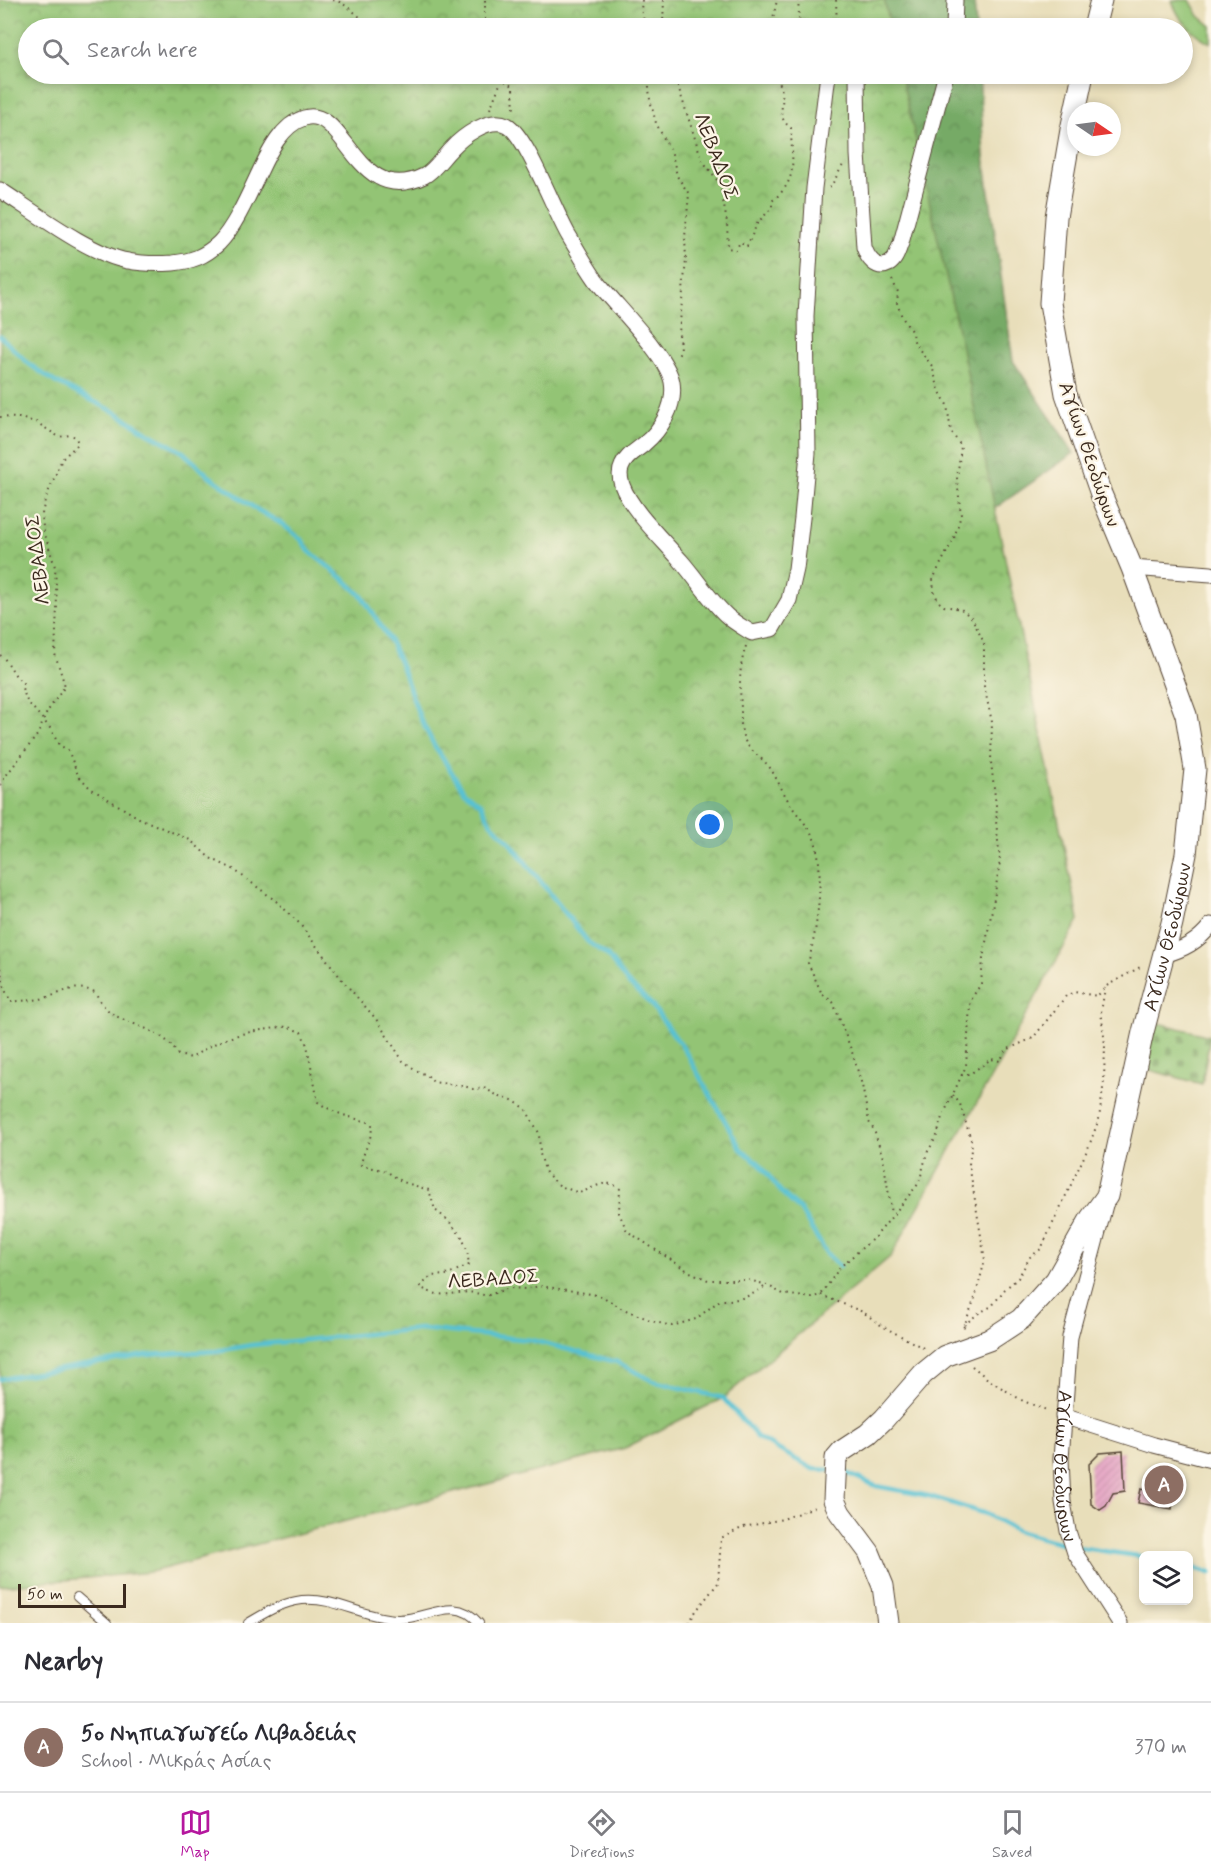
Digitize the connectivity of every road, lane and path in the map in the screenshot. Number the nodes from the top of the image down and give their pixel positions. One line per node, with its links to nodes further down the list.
1 (333, 0): 10 (path)
2 (485, 0): 11 (path)
3 (642, 0): 12 (path)
4 (664, 0): 13 (path)
5 (777, 0): 14 (path)
6 (798, 0): 15 (path)
7 (836, 0): 16 (path)
8 (955, 0): 17 (street)
9 (1101, 0): 18 (street)
10 (360, 18)
11 (485, 18)
12 (643, 18)
13 (663, 18)
14 (773, 18)
15 (799, 18)
16 (837, 18)
17 (954, 18)
18 (1096, 18)
19 (501, 84): 28 (path)
20 (509, 84): 29 (path)
21 (649, 84): 34 (path)
22 (677, 84): 23 (path, ΛΕΒΑΔΟΣ)
23 (780, 84)
24 (827, 84): 32 (street)
25 (858, 84): 30 (street)
26 (943, 84): 33 (street)
27 (1081, 84): 36 (street, Αγίων Θεοδώρων)
28 (481, 128): 29 (street); 31 (street)
29 (516, 135): 34 (street)
30 (858, 154): 32 (path); 33 (street)
31 (0, 190)
32 (814, 201): 38 (street)
33 (881, 266): 46 (path)
34 (669, 376): 38 (street)
35 (0, 417): 40 (path, ΛΕΒΑΔΟΣ)
36 (1132, 568): 37 (street); 43 (street, Αγίων Θεοδώρων)
37 (1211, 574)
38 (752, 633): 49 (path)
39 (0, 655): 40 (path)
40 (43, 721): 41 (path, ΛΕΒΑΔΟΣ); 50 (path)
41 (0, 787)
42 (1211, 925): 43 (street)
43 (1163, 957): 45 (path); 48 (street, Αγίων Θεοδώρων)
44 (0, 968): 50 (path, ΛΕΒΑΔΟΣ)
45 (1105, 988): 46 (path); 52 (path)
46 (961, 1075): 47 (path)
47 (953, 1095): 49 (path); 52 (path)
48 (1107, 1196): 53 (street); 55 (street, Αγίων Θεοδώρων)
49 (892, 1216): 51 (path)
50 (767, 1285): 51 (path)
51 (821, 1295): 54 (path)
52 (962, 1327): 53 (path)
53 (961, 1350): 54 (street); 55 (path)
54 (940, 1360): 57 (street)
55 (1063, 1416): 56 (street); 64 (street, Αγίων Θεοδώρων)
56 (1211, 1460)
57 (834, 1491): 62 (path); 63 (street)
58 (77, 1597): 59 (lane)
59 (107, 1623)
60 (248, 1623): 61 (lane)
61 (479, 1623)
62 (689, 1623)
63 (888, 1623)
64 (1120, 1623)

